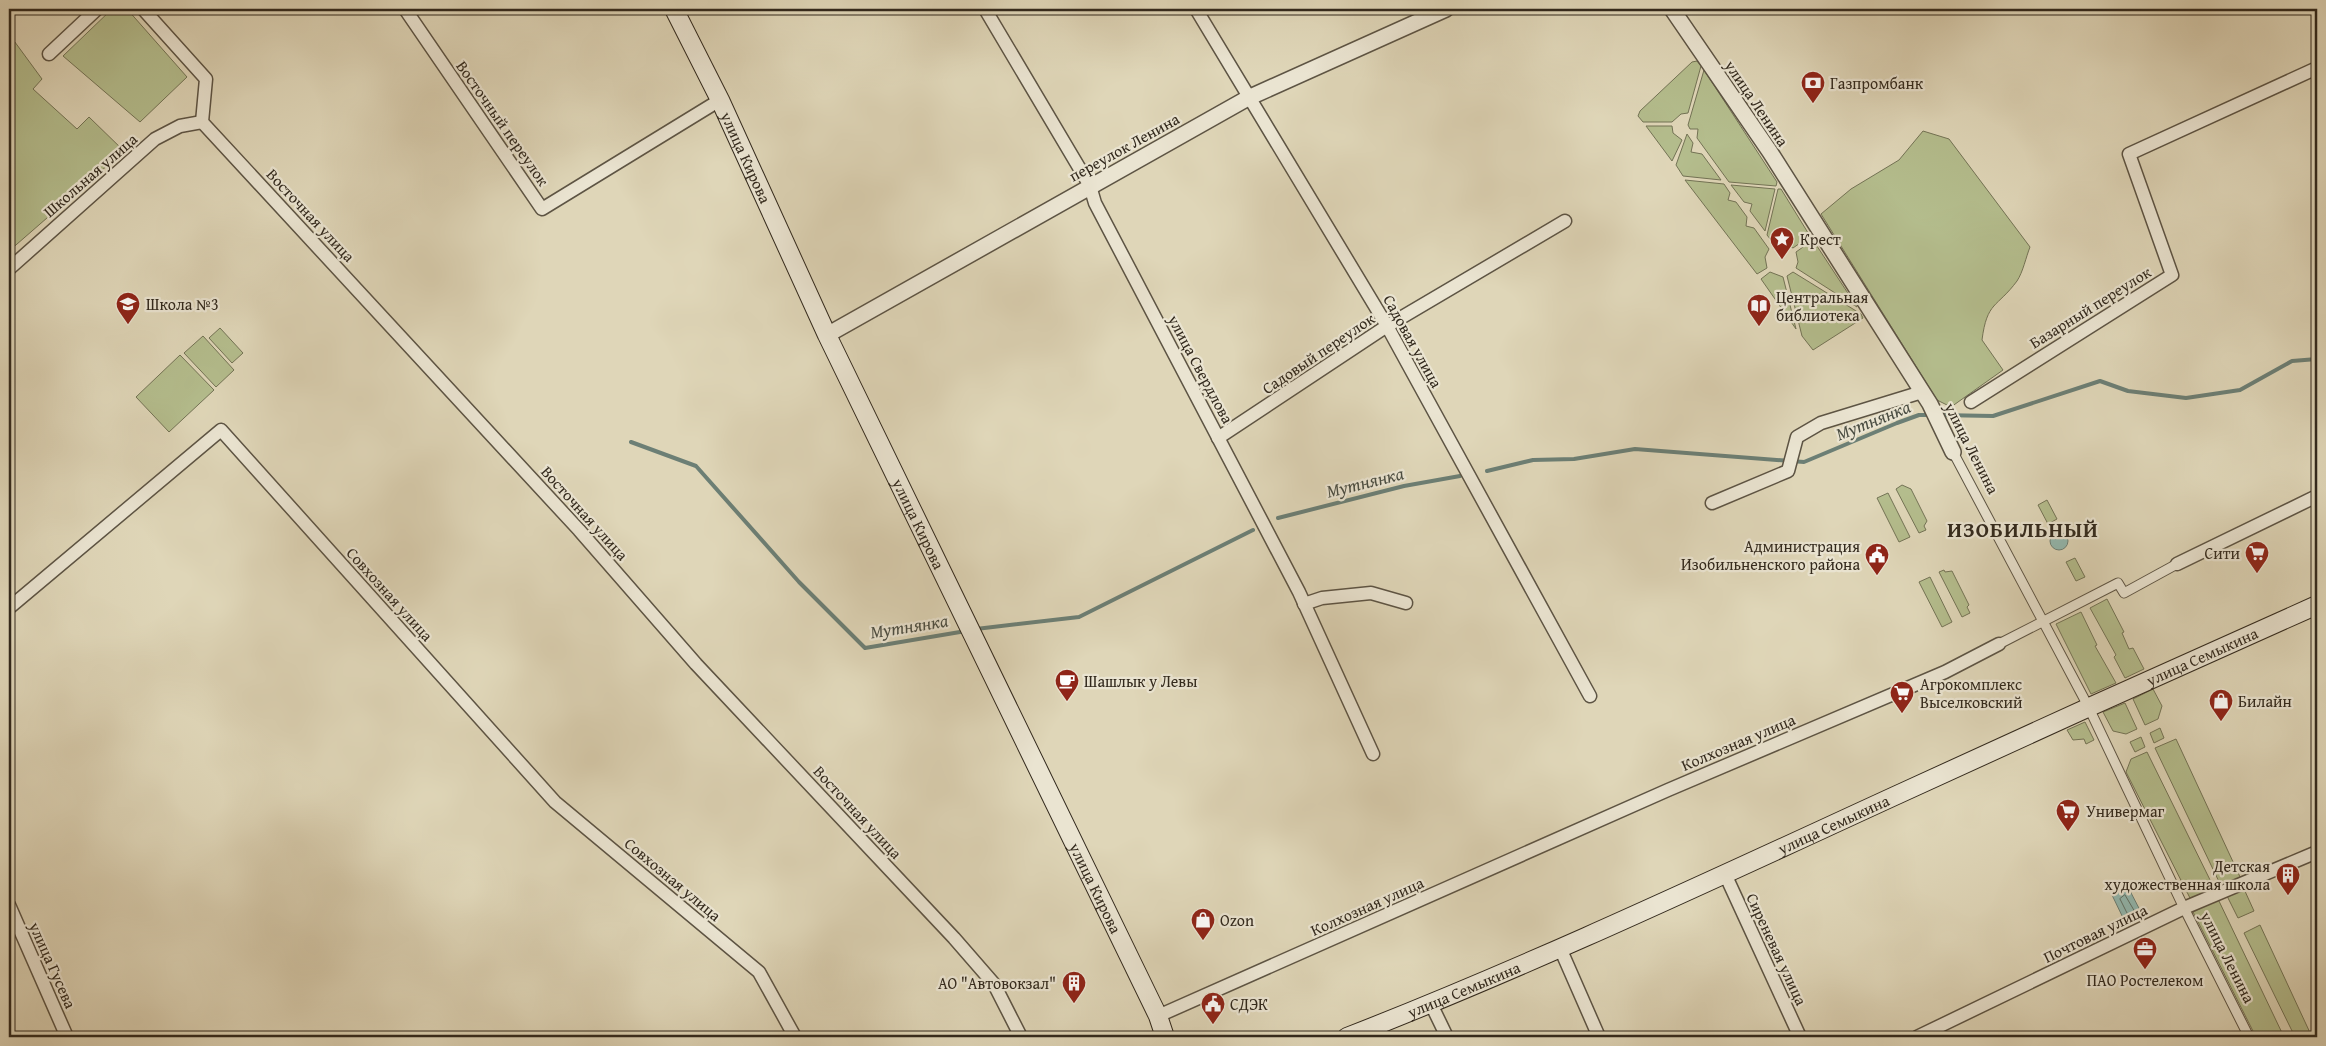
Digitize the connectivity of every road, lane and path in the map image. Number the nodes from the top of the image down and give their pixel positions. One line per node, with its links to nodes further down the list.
1 (97, 9): 9 (street)
2 (144, 9): 13 (street)
3 (405, 9): 12 (street, Восточный переулок)
4 (674, 9): 12 (main road, улица Кирова)
5 (985, 9): 14 (street, улица Свердлова)
6 (1196, 9): 11 (street, Садовая улица)
7 (1446, 9): 11 (street, переулок Ленина)
8 (1672, 9): 19 (street, улица Ленина)
9 (49, 54)
10 (2317, 68): 20 (street, Базарный переулок)
11 (1248, 98): 14 (street, переулок Ленина); 17 (street, Садовая улица)
12 (720, 100): 18 (main road, улица Кирова)
13 (202, 122): 16 (street, Школьная улица); 44 (street, Восточная улица)
14 (1090, 186): 18 (street, переулок Ленина); 21 (street, улица Свердлова)
15 (1566, 220): 17 (street, Садовый переулок)
16 (9, 269)
17 (1387, 326): 21 (street, Садовый переулок); 32 (street, Садовая улица)
18 (827, 335): 41 (main road, улица Кирова)
19 (1926, 398): 22 (street, улица Ленина); 24 (street)
20 (1971, 402)
21 (1218, 438): 27 (street, улица Свердлова)
22 (1953, 452): 30 (street, улица Ленина)
23 (2317, 496): 25 (street, Колхозная улица)
24 (1712, 504)
25 (2177, 564): 30 (street, Колхозная улица)
26 (1406, 603): 27 (street)
27 (1304, 604): 34 (street, улица Свердлова)
28 (2317, 605): 33 (main road, улица Семыкина)
29 (9, 608): 43 (street, Совхозная улица)
30 (2044, 621): 31 (street, Колхозная улица); 33 (street, улица Ленина)
31 (1999, 644): 41 (street, Колхозная улица)
32 (1590, 696)
33 (2088, 706): 36 (main road, улица Семыкина); 38 (street, улица Ленина)
34 (1373, 754)
35 (2317, 852): 38 (street, Почтовая улица)
36 (1725, 874): 39 (main road, улица Семыкина); 49 (street, Сиреневая улица)
37 (9, 905): 42 (street, улица Гусева)
38 (2184, 908): 50 (street, Почтовая улица); 51 (street, улица Ленина)
39 (1560, 948): 40 (main road, улица Семыкина); 48 (street)
40 (1432, 1004): 46 (main road, улица Семыкина); 47 (street)
41 (1158, 1016): 45 (main road, улица Кирова)
42 (67, 1037)
43 (795, 1037)
44 (1021, 1037)
45 (1165, 1037)
46 (1347, 1037)
47 (1447, 1037)
48 (1598, 1037)
49 (1800, 1037)
50 (1917, 1037)
51 (2249, 1037)

